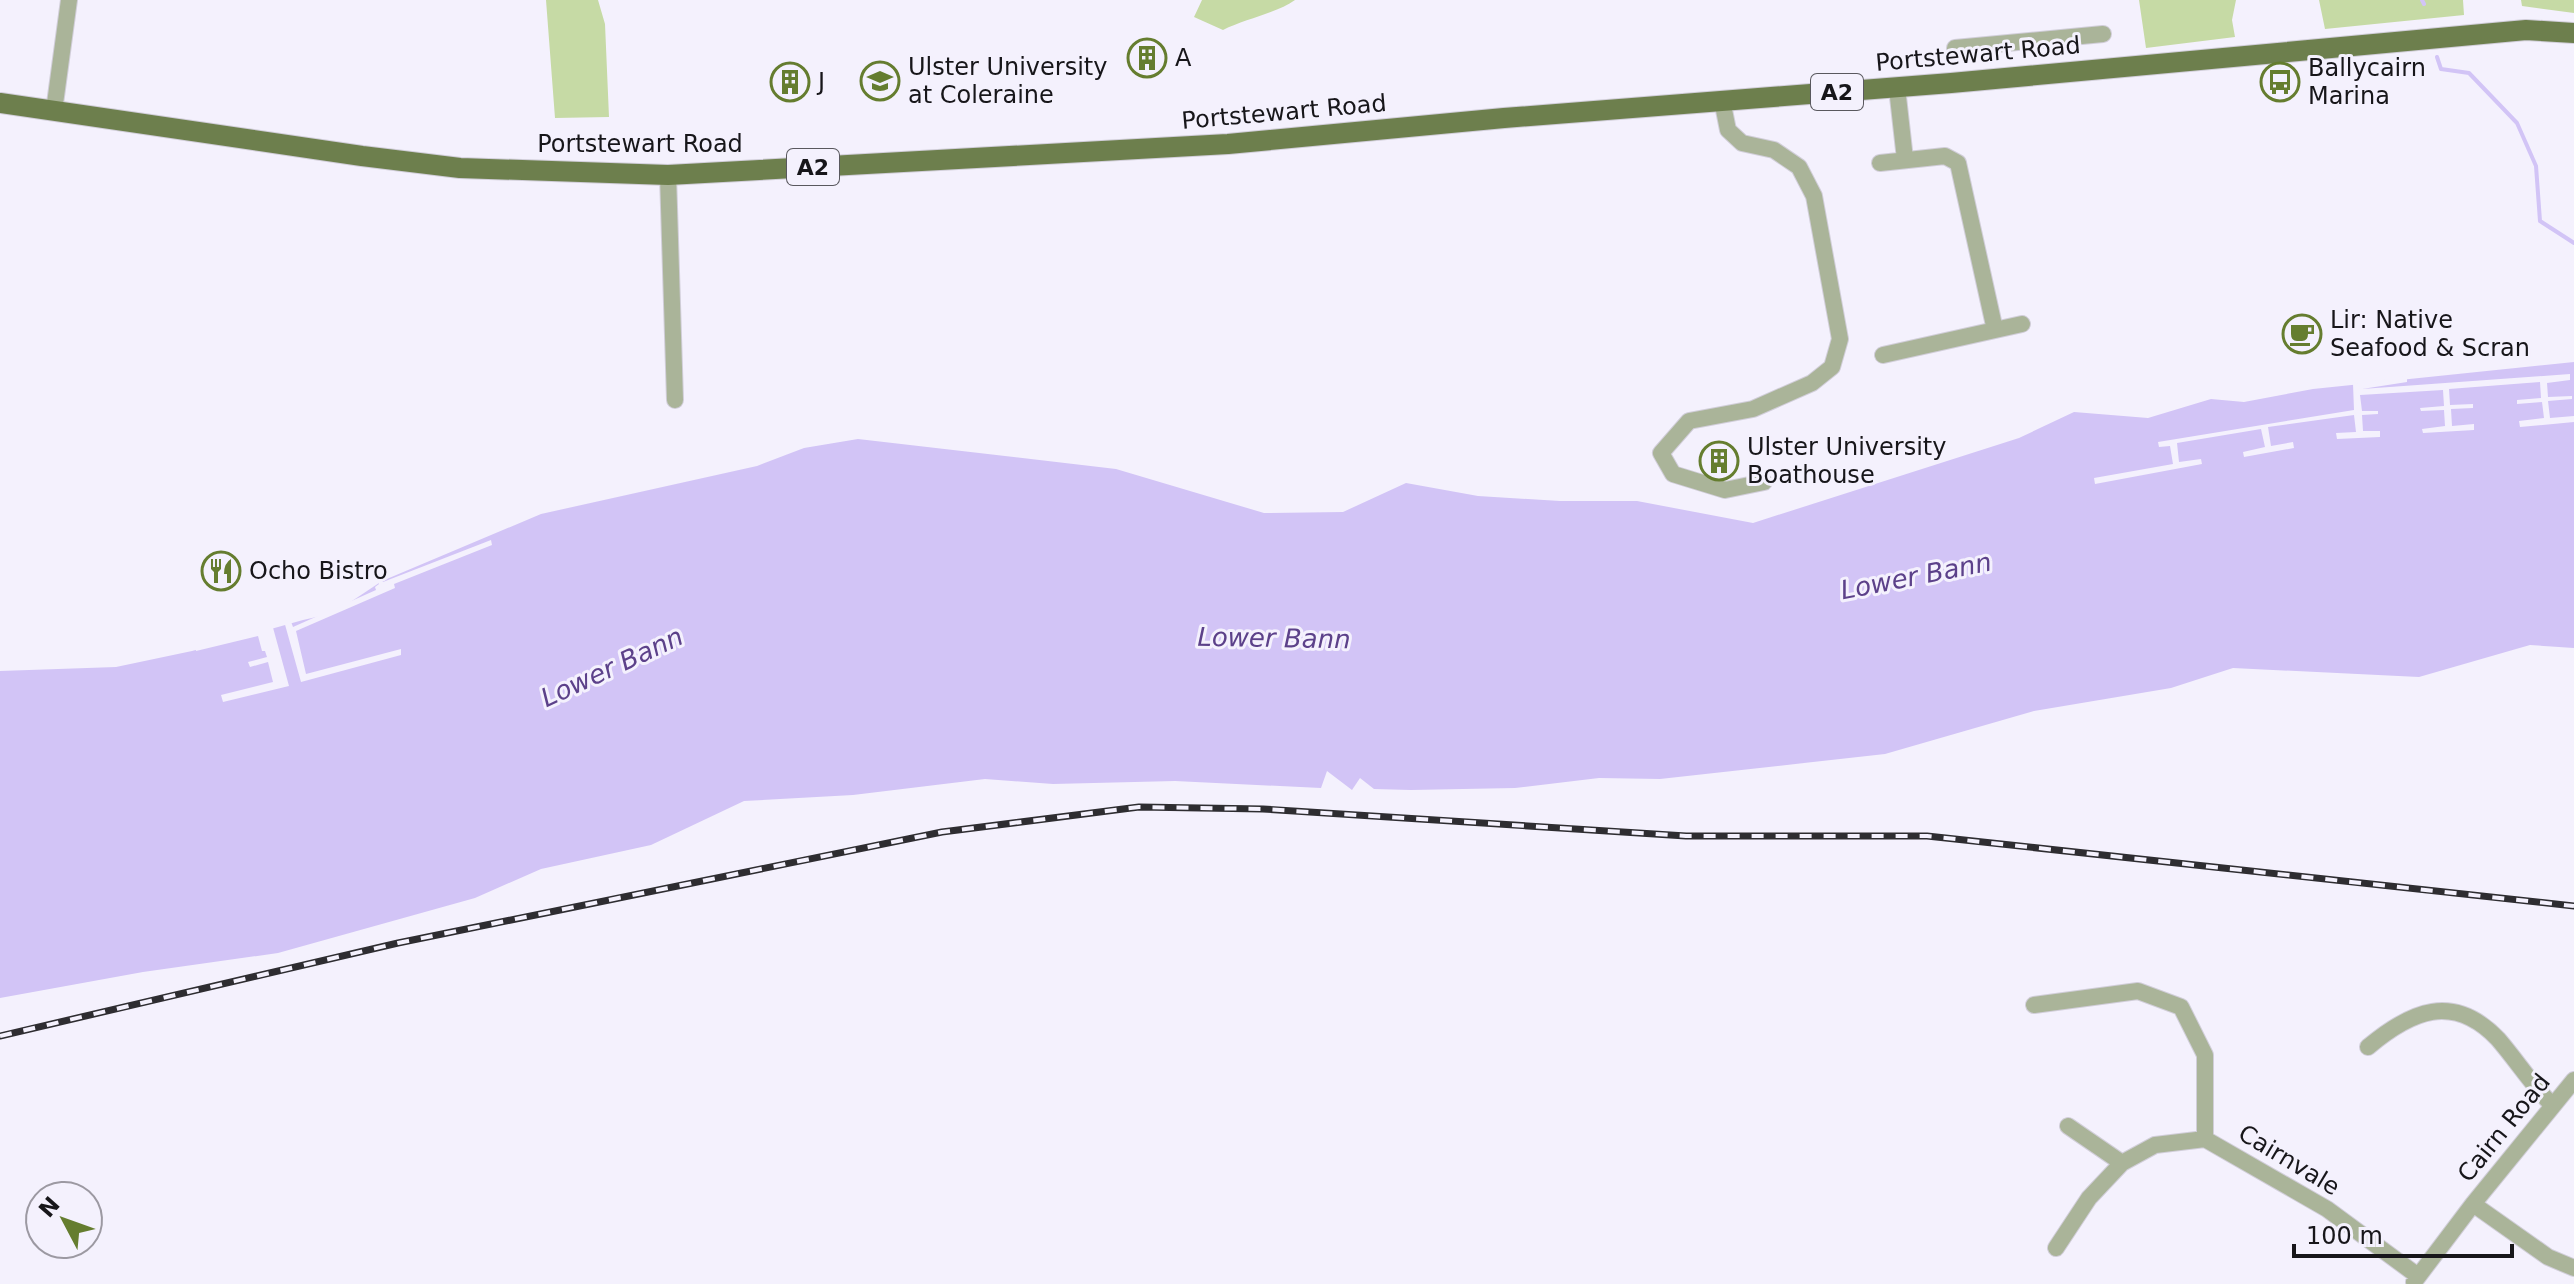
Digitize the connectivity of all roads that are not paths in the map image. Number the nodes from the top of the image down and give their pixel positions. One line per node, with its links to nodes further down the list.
1 (69, 0): 8 (street)
2 (2574, 33): 5 (main road, Portstewart Road / A2)
3 (2103, 34): 4 (street, Portstewart Road)
4 (1955, 48)
5 (1897, 88): 6 (main road, Portstewart Road / A2); 9 (street)
6 (1722, 100): 11 (main road, Portstewart Road / A2); 16 (street)
7 (0, 103): 8 (main road, Portstewart Road / A2)
8 (54, 111): 11 (main road, Portstewart Road / A2)
9 (1905, 159): 10 (street); 13 (street)
10 (1880, 163)
11 (668, 175): 15 (street)
12 (2022, 324): 13 (street)
13 (1995, 330): 14 (street)
14 (1883, 355)
15 (675, 400)
16 (1764, 482)
17 (2034, 1005): 22 (street)
18 (2368, 1047): 20 (street)
19 (2574, 1080): 20 (street, Cairn Road)
20 (2553, 1106): 24 (street, Cairn Road)
21 (2068, 1126): 23 (street)
22 (2205, 1139): 23 (street, Cairnvale); 27 (street, Cairnvale)
23 (2122, 1163): 25 (street, Cairnvale)
24 (2473, 1204): 26 (street); 27 (street, Cairn Road)
25 (2056, 1248)
26 (2574, 1268)
27 (2416, 1280)

